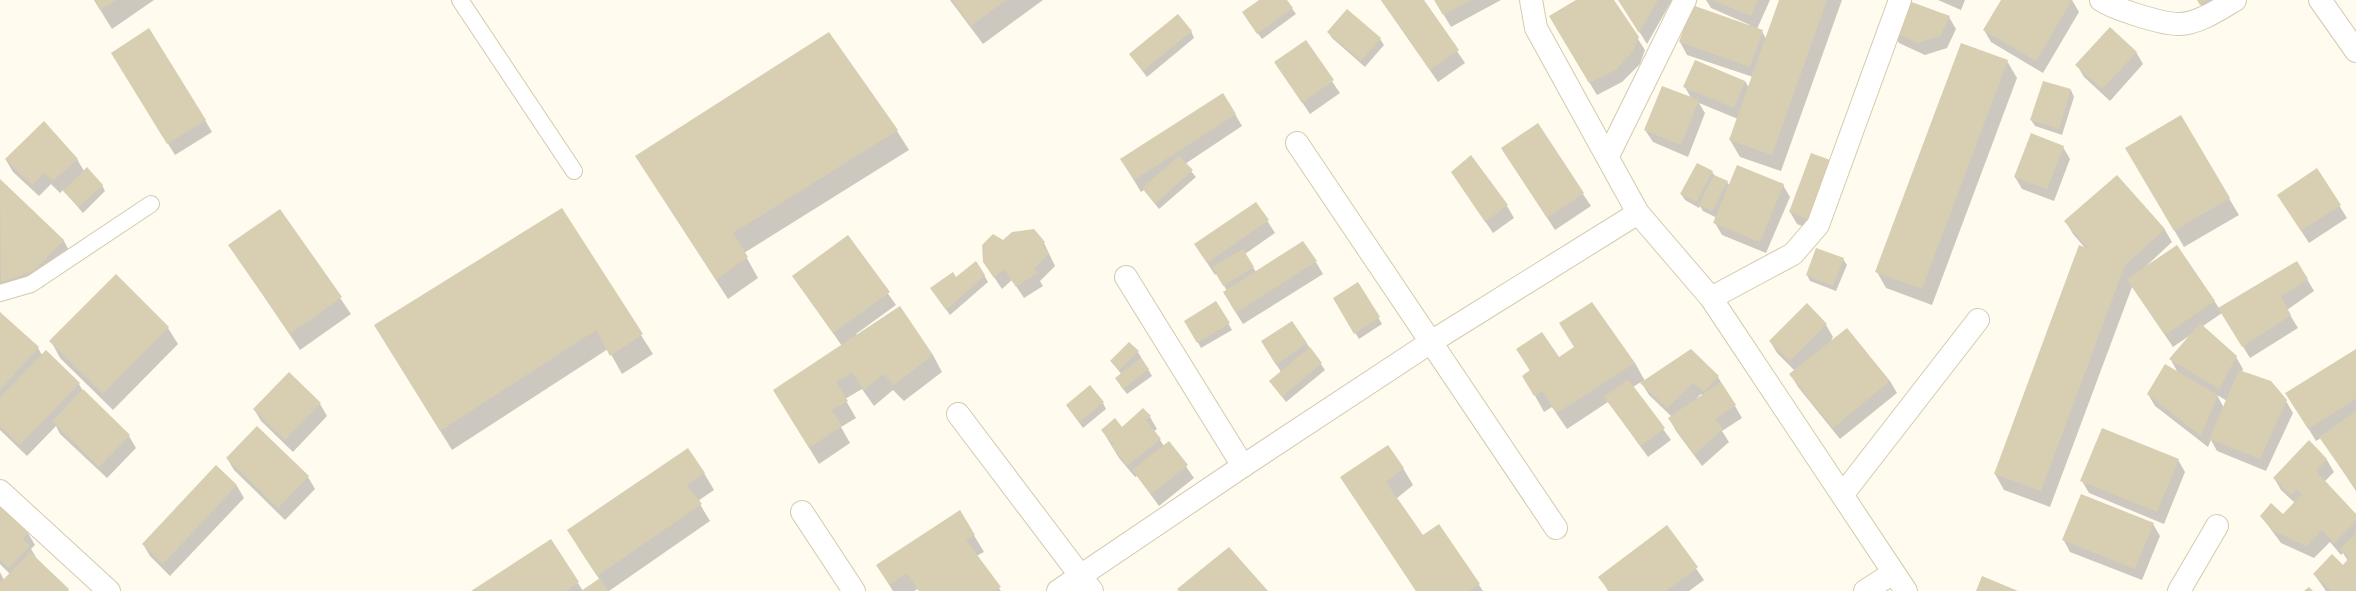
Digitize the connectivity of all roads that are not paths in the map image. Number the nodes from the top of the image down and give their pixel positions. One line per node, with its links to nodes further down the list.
1 (460, 0): 11 (lane)
2 (1531, 0): 10 (street)
3 (1685, 0): 10 (street)
4 (1900, 0): 16 (street)
5 (2102, 0): 6 (street)
6 (2235, 0)
7 (2320, 0): 8 (street)
8 (2356, 51)
9 (1296, 143): 18 (street)
10 (1608, 156): 13 (street)
11 (574, 171)
12 (151, 204): 15 (lane)
13 (1638, 212): 16 (street); 18 (street)
14 (1126, 278): 20 (street)
15 (0, 293)
16 (1710, 298): 22 (street)
17 (1978, 320): 22 (street)
18 (1431, 342): 20 (street); 25 (street)
19 (958, 414): 27 (street)
20 (1243, 466): 27 (street)
21 (0, 491): 28 (street)
22 (1843, 494): 26 (street)
23 (802, 512): 29 (street)
24 (2217, 526): 33 (street)
25 (1556, 528)
26 (1893, 573): 31 (street); 32 (street)
27 (1086, 583): 30 (street)
28 (109, 591)
29 (854, 591)
30 (1058, 591)
31 (1865, 591)
32 (1906, 591)
33 (2179, 591)

